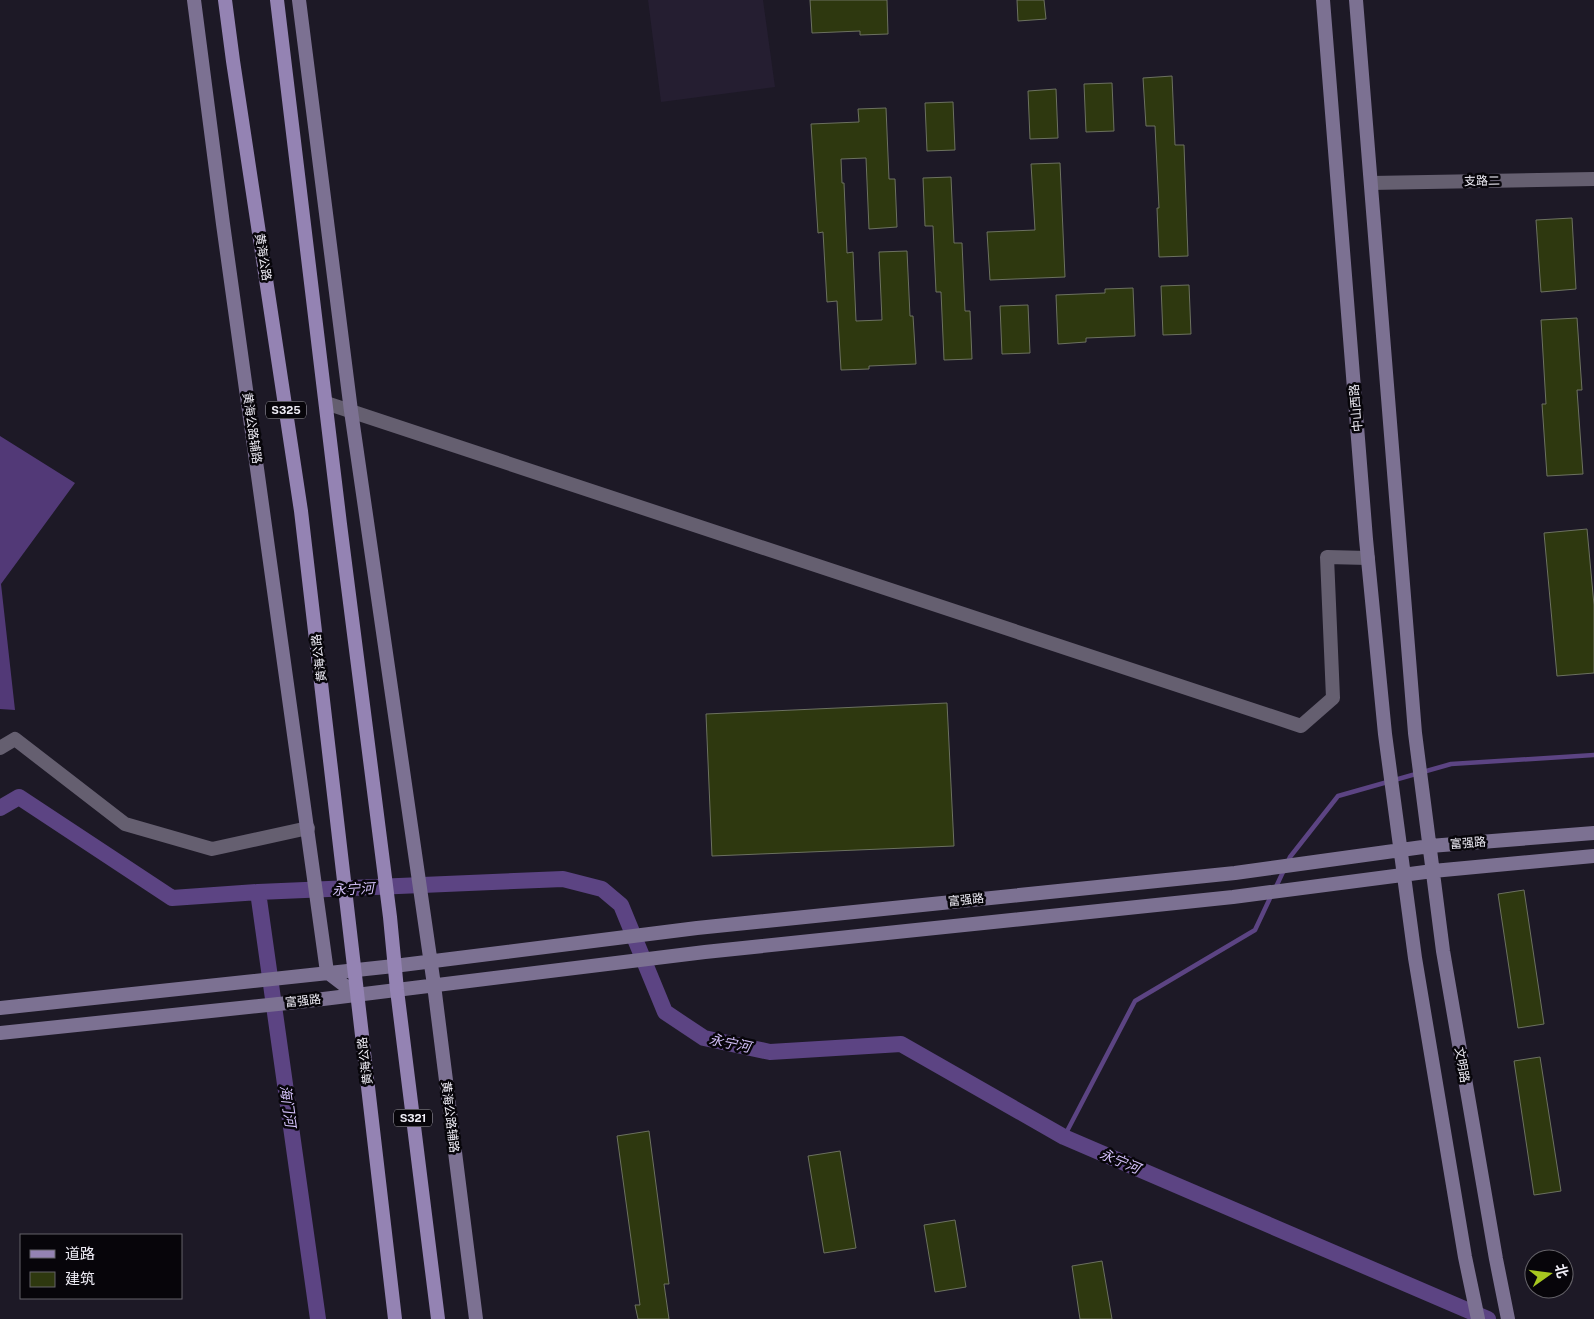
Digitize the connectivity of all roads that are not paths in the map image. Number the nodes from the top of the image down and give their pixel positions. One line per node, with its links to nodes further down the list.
1 (194, 0): 13 (main road, 黄海公路辅路)
2 (225, 0): 22 (main road, 黄海公路 / S325)
3 (277, 0): 9 (main road)
4 (299, 0): 10 (main road)
5 (1323, 0): 11 (main road, 中山西路)
6 (1356, 0): 8 (main road)
7 (1594, 179): 8 (street, 支路二)
8 (1371, 183): 15 (main road, 文明路)
9 (326, 403): 10 (street); 21 (main road, S321)
10 (351, 411): 11 (street); 20 (main road, 黄海公路辅路)
11 (1368, 558): 16 (main road, 中山西路)
12 (0, 748): 13 (street)
13 (308, 828): 23 (main road, 黄海公路辅路)
14 (1594, 833): 15 (main road, 富强路)
15 (1430, 846): 16 (main road, 富强路); 18 (main road, 文明路)
16 (1401, 850): 19 (main road); 20 (main road, 富强路)
17 (1594, 856): 18 (main road, 富强路)
18 (1432, 870): 19 (main road, 富强路); 33 (main road, 文明路)
19 (1404, 875): 24 (main road, 富强路); 32 (main road)
20 (430, 962): 21 (main road, 富强路); 24 (main road, 黄海公路辅路)
21 (394, 966): 22 (main road, 富强路); 25 (main road, S321)
22 (354, 970): 23 (main road, 富强路); 26 (main road, 黄海公路)
23 (327, 972): 26 (main road); 27 (main road, 富强路)
24 (434, 985): 25 (main road, 富强路); 31 (main road, 黄海公路辅路)
25 (396, 990): 26 (main road, 富强路); 30 (main road, S321)
26 (357, 995): 28 (main road, 富强路); 29 (main road, 黄海公路)
27 (0, 1008)
28 (0, 1033)
29 (395, 1319)
30 (438, 1319)
31 (476, 1319)
32 (1478, 1319)
33 (1508, 1319)

